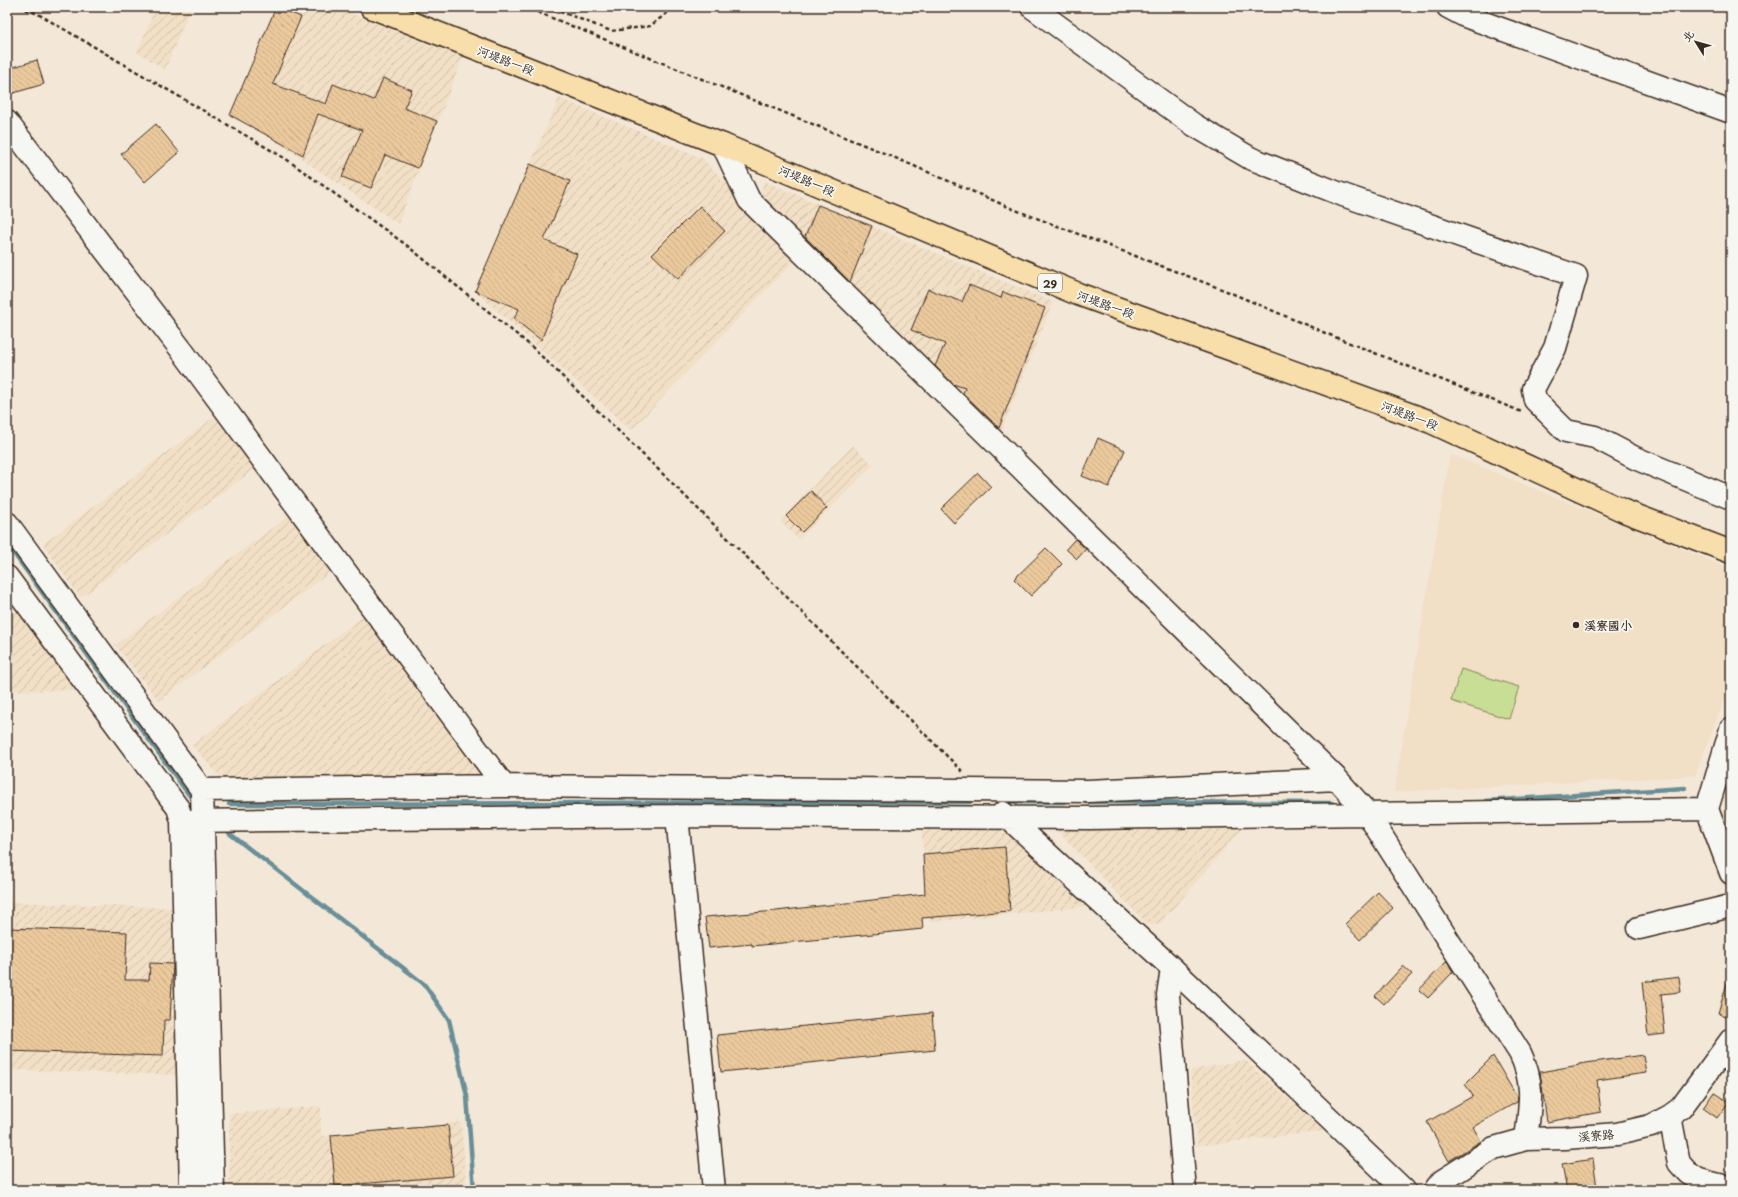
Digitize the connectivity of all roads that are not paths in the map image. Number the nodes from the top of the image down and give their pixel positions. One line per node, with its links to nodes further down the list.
1 (371, 7): 6 (main road, 河堤路一段 / 29)
2 (1032, 7): 7 (street)
3 (1448, 7): 4 (street)
4 (1731, 112)
5 (7, 122): 13 (street)
6 (723, 145): 9 (main road, 河堤路一段 / 29); 12 (street)
7 (1731, 498)
8 (7, 523): 14 (street)
9 (1731, 552)
10 (7, 578): 21 (street)
11 (1731, 729): 16 (street)
12 (1337, 779): 15 (street); 17 (street)
13 (504, 786): 14 (street); 15 (street)
14 (202, 790): 20 (street)
15 (981, 791): 19 (street)
16 (1707, 809): 17 (street); 22 (street)
17 (1367, 813): 19 (street); 28 (street)
18 (677, 816): 19 (street); 20 (street); 32 (street)
19 (1008, 817): 25 (street)
20 (204, 819): 21 (street); 31 (street)
21 (182, 821): 30 (street)
22 (1731, 873)
23 (1731, 906): 24 (street)
24 (1639, 928)
25 (1172, 968): 33 (street); 34 (street)
26 (1731, 1040): 27 (street, 溪寮路)
27 (1670, 1116): 28 (street, 溪寮路); 29 (street)
28 (1526, 1139): 35 (street, 溪寮路)
29 (1731, 1188)
30 (191, 1190)
31 (214, 1190)
32 (714, 1190)
33 (1185, 1190)
34 (1404, 1190)
35 (1435, 1190)

